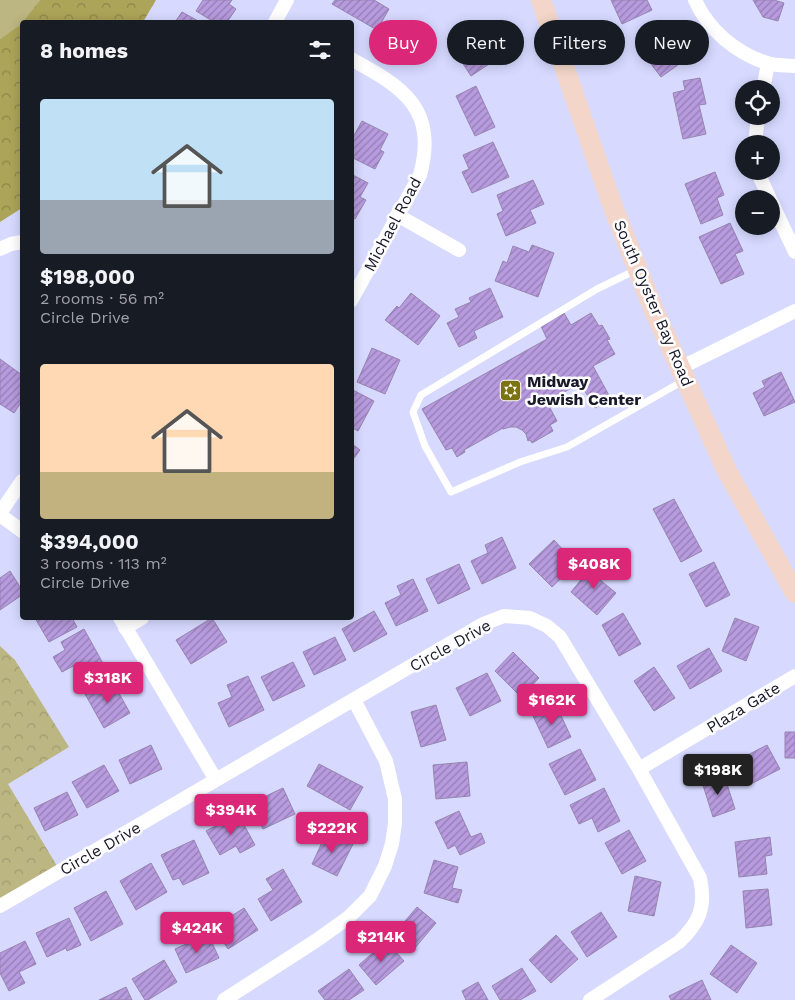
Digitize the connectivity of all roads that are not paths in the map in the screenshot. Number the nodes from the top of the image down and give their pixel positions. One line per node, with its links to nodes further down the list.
1 (287, 0): 4 (street)
2 (541, 0): 15 (main road, South Oyster Bay Road)
3 (695, 0): 6 (street)
4 (279, 20)
5 (354, 60): 9 (street, Michael Road)
6 (768, 64): 7 (street); 8 (street)
7 (795, 66)
8 (765, 80)
9 (397, 215): 13 (street); 16 (street, Michael Road)
10 (780, 220): 14 (street)
11 (20, 242): 12 (street)
12 (0, 249)
13 (459, 250)
14 (795, 252)
15 (638, 269): 18 (main road, South Oyster Bay Road); 18 (lane)
16 (354, 295)
17 (795, 311): 18 (street)
18 (683, 374): 22 (main road, South Oyster Bay Road)
19 (20, 484): 20 (street)
20 (0, 514): 21 (street)
21 (20, 529)
22 (795, 593)
23 (122, 623): 27 (street)
24 (795, 676): 26 (street, Plaza Gate)
25 (354, 700): 26 (street, Circle Drive); 27 (street, Circle Drive); 29 (street)
26 (639, 769): 30 (street, Circle Drive)
27 (216, 780): 28 (street, Circle Drive)
28 (0, 906)
29 (224, 1000)
30 (590, 1000)

